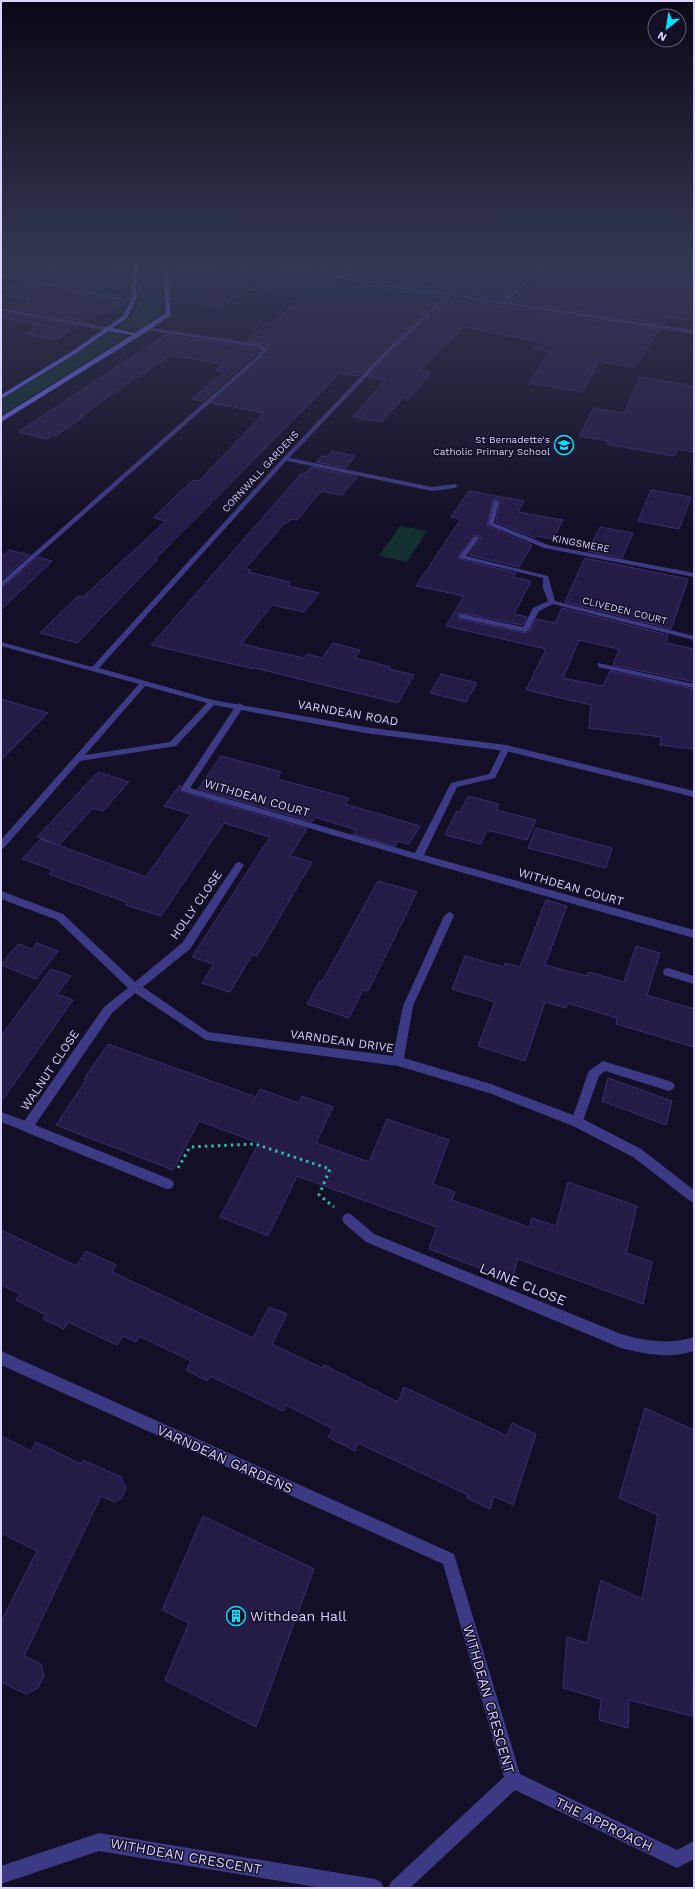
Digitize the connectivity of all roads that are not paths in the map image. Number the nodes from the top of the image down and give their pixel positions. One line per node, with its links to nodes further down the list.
1 (73, 351): 5 (street)
2 (111, 351): 6 (street)
3 (264, 351): 12 (street)
4 (388, 351): 7 (street, CORNWALL GARDENS)
5 (1, 397)
6 (1, 420)
7 (285, 459): 8 (street); 18 (street, CORNWALL GARDENS)
8 (455, 486)
9 (496, 502): 11 (street, KINGSMERE)
10 (477, 537): 13 (street)
11 (694, 575)
12 (1, 586)
13 (552, 602): 14 (street); 15 (street, CLIVEDEN COURT)
14 (462, 616)
15 (694, 638)
16 (1, 644): 18 (street, VARNDEAN ROAD)
17 (601, 665): 20 (street)
18 (94, 669): 19 (street, VARNDEAN ROAD)
19 (144, 683): 21 (street, VARNDEAN ROAD); 24 (street)
20 (694, 686)
21 (212, 702): 22 (street, VARNDEAN ROAD); 24 (street)
22 (240, 706): 23 (street, VARNDEAN ROAD); 27 (street, WITHDEAN COURT)
23 (506, 748): 25 (street, VARNDEAN ROAD); 27 (street)
24 (78, 759): 26 (street)
25 (694, 794)
26 (1, 846)
27 (418, 857): 31 (street, WITHDEAN COURT)
28 (239, 865): 34 (street, HOLLY CLOSE)
29 (1, 895): 34 (street, VARNDEAN DRIVE)
30 (449, 916): 35 (street)
31 (694, 934)
32 (668, 972): 33 (street)
33 (694, 980)
34 (134, 988): 35 (street, VARNDEAN DRIVE); 39 (street, WALNUT CLOSE)
35 (398, 1061): 38 (street, VARNDEAN DRIVE)
36 (669, 1086): 38 (street)
37 (1, 1117): 39 (street)
38 (577, 1122): 41 (street, VARNDEAN DRIVE)
39 (27, 1127): 40 (street, WALNUT CLOSE)
40 (168, 1184)
41 (694, 1197)
42 (348, 1219): 43 (street, LAINE CLOSE)
43 (694, 1344)
44 (1, 1358): 45 (street, VARNDEAN GARDENS)
45 (449, 1559): 46 (street, WITHDEAN CRESCENT)
46 (513, 1780): 47 (street, THE APPROACH); 50 (street, WITHDEAN CRESCENT)
47 (694, 1850)
48 (1, 1875): 49 (street, WITHDEAN CRESCENT)
49 (375, 1888)
50 (397, 1888)

